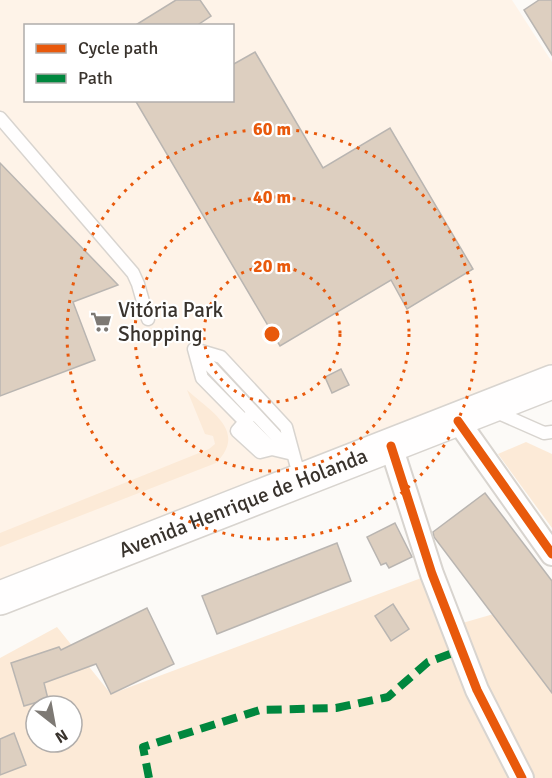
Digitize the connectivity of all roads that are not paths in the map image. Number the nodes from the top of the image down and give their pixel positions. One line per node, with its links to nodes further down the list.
1 (0, 118): 2 (lane)
2 (148, 319)
3 (552, 382): 5 (main road, Avenida Henrique de Holanda)
4 (264, 404): 6 (lane); 6 (lane); 10 (lane)
5 (488, 408): 7 (main road, Avenida Henrique de Holanda); 8 (lane)
6 (249, 417): 10 (lane); 10 (lane)
7 (458, 421): 9 (main road, Avenida Henrique de Holanda); 11 (street)
8 (552, 432)
9 (391, 446): 10 (main road, Avenida Henrique de Holanda); 13 (street)
10 (300, 466): 12 (main road, Avenida Henrique de Holanda)
11 (552, 554)
12 (0, 598)
13 (522, 778)

